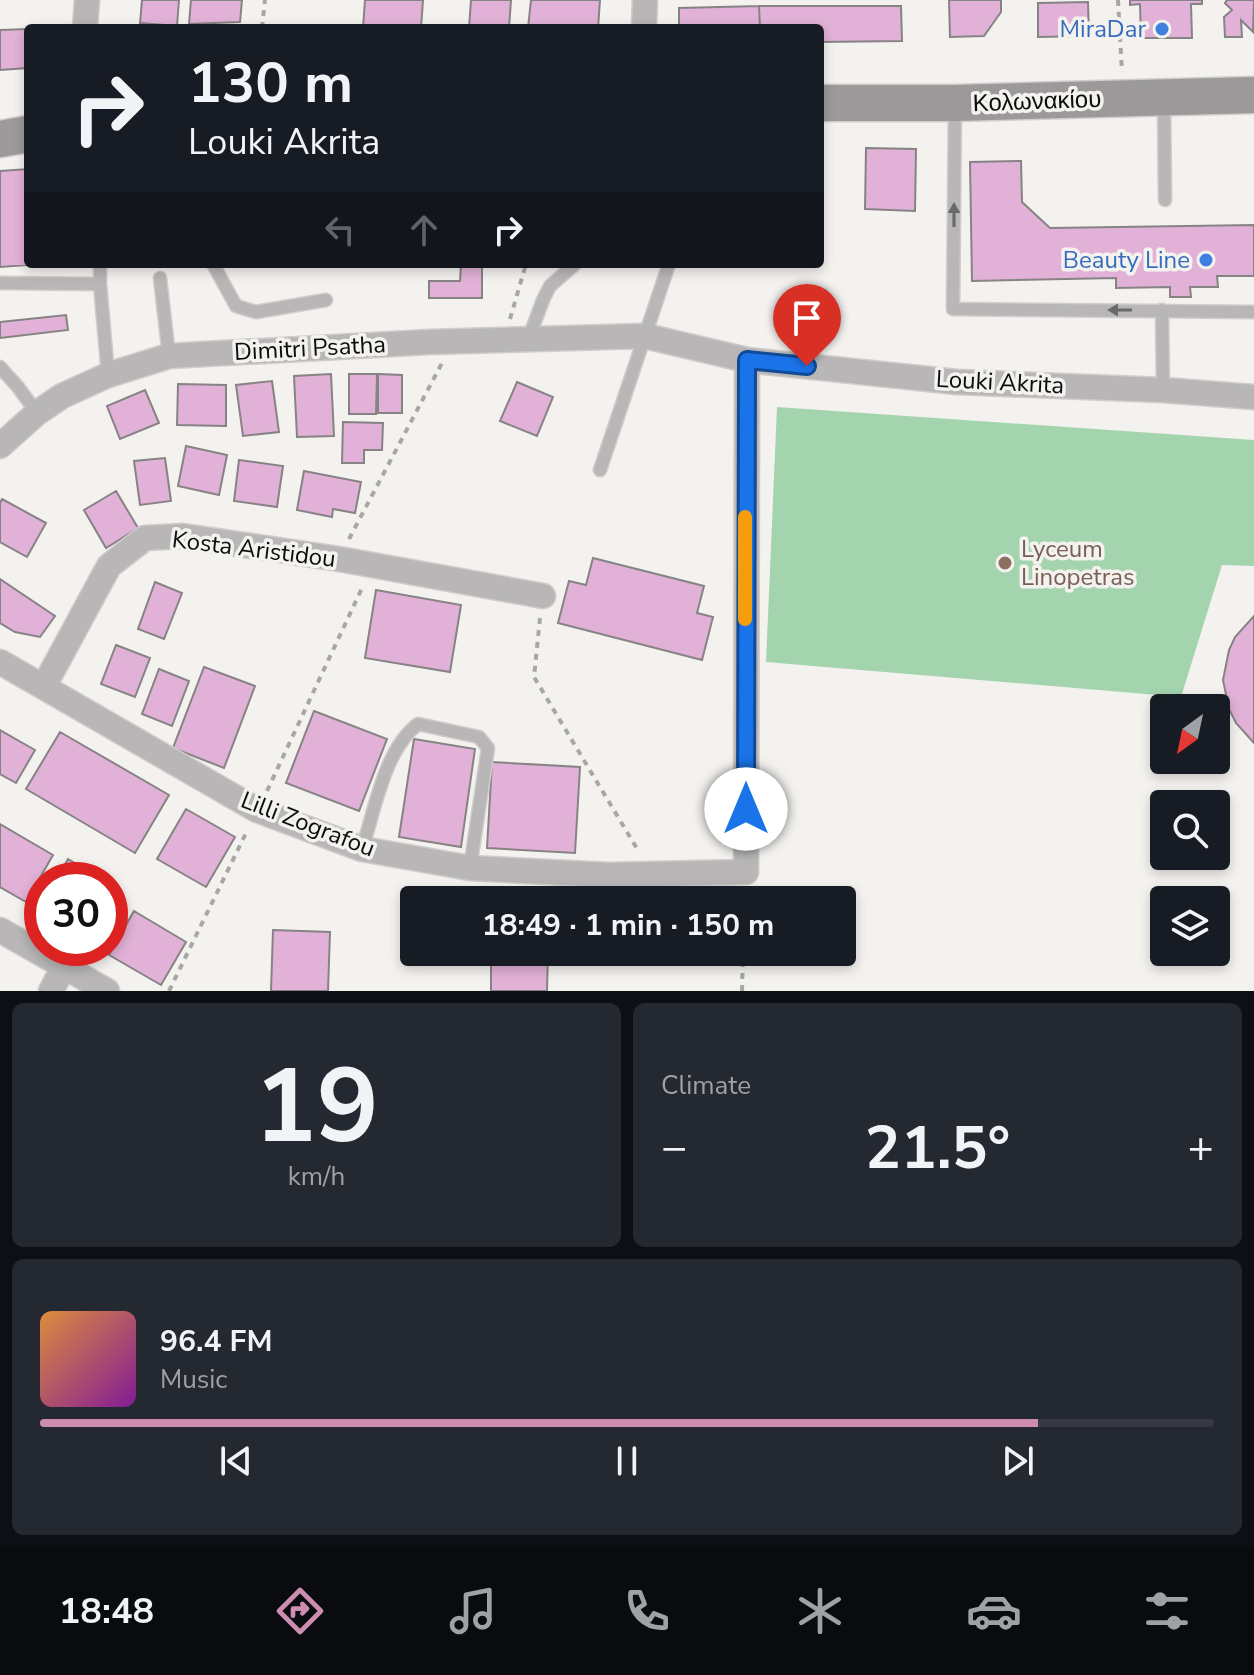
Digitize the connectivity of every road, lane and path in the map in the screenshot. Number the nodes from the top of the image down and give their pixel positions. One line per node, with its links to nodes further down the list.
1 (87, 0): 5 (street)
2 (265, 0): 6 (path)
3 (645, 0): 7 (street)
4 (1118, 0): 9 (path)
5 (85, 24)
6 (262, 24)
7 (644, 24)
8 (1254, 80): 9 (main road, Κολωνακίου)
9 (1123, 82): 10 (main road, Κολωνακίου)
10 (824, 89)
11 (1254, 95): 12 (main road, Κολωνακίου)
12 (1164, 97): 14 (main road, Κολωνακίου); 19 (lane)
13 (824, 103): 14 (main road, Κολωνακίου)
14 (955, 103): 29 (lane, one-way to 14)
15 (24, 117): 16 (main road)
16 (0, 120)
17 (24, 135): 18 (main road)
18 (0, 139)
19 (1165, 200)
20 (100, 268): 27 (lane)
21 (215, 268): 28 (lane)
22 (525, 268): 32 (path)
23 (570, 268): 32 (lane)
24 (668, 268): 31 (lane)
25 (160, 278): 34 (lane)
26 (0, 283): 27 (lane)
27 (100, 284): 37 (lane)
28 (326, 300)
29 (1162, 310): 30 (lane); 38 (lane)
30 (1254, 312)
31 (645, 336): 32 (street, Dimitri Psatha); 35 (street, Louki Akrita); 42 (lane)
32 (516, 340): 33 (street, Dimitri Psatha)
33 (453, 343): 34 (street, Dimitri Psatha); 43 (path)
34 (169, 356): 37 (street, Dimitri Psatha)
35 (747, 360): 38 (street, Louki Akrita); 51 (street, Lilli Zografou)
36 (0, 367): 40 (lane)
37 (108, 375): 40 (street, Dimitri Psatha)
38 (1163, 390): 39 (street, Louki Akrita)
39 (1254, 397)
40 (37, 413): 41 (street, Dimitri Psatha)
41 (0, 446)
42 (600, 470)
43 (339, 559): 44 (street, Kosta Aristidou); 47 (street, Kosta Aristidou)
44 (372, 565): 45 (street, Kosta Aristidou); 48 (path)
45 (543, 596): 51 (path)
46 (0, 662): 47 (street, Lilli Zografou)
47 (44, 686): 48 (street, Lilli Zografou)
48 (257, 810): 49 (street, Lilli Zografou); 57 (path)
49 (362, 849): 50 (street, Lilli Zografou); 50 (lane)
50 (470, 868): 51 (street, Lilli Zografou)
51 (652, 874)
52 (0, 930): 54 (street)
53 (743, 966): 58 (path)
54 (63, 968): 55 (street); 56 (street)
55 (51, 991)
56 (107, 991)
57 (169, 991)
58 (742, 991)

